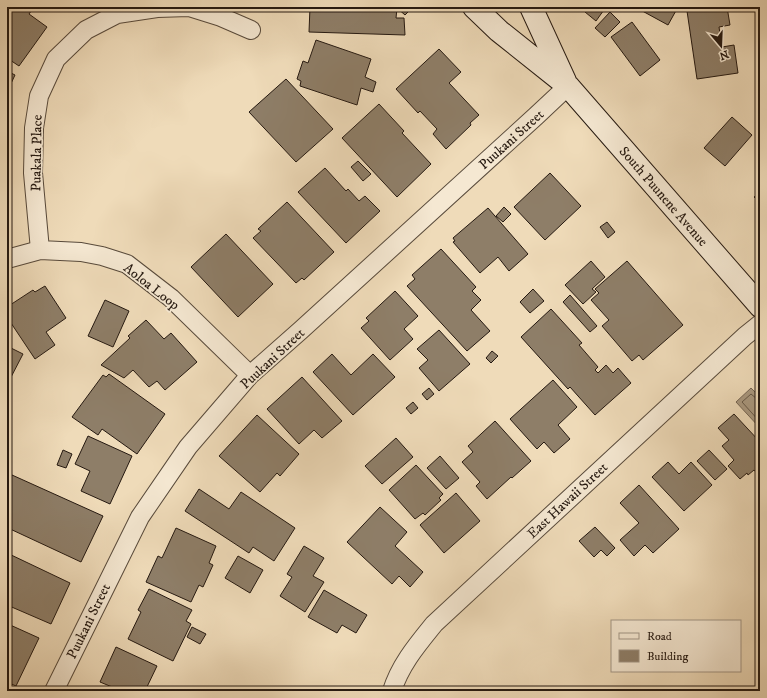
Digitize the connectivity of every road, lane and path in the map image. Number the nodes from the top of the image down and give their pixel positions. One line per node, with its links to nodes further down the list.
1 (474, 7): 4 (main road, South Puunene Avenue)
2 (531, 7): 4 (main road, South Puunene Avenue)
3 (251, 30): 5 (street, Puakala Place)
4 (568, 86): 7 (main road, South Puunene Avenue); 9 (street, Puukani Street)
5 (40, 250): 6 (street, Aoloa Loop); 9 (street, Aoloa Loop)
6 (7, 259)
7 (760, 306)
8 (760, 324): 11 (street, East Hawaii Street)
9 (250, 375): 10 (street, Puukani Street)
10 (54, 691)
11 (392, 691)

